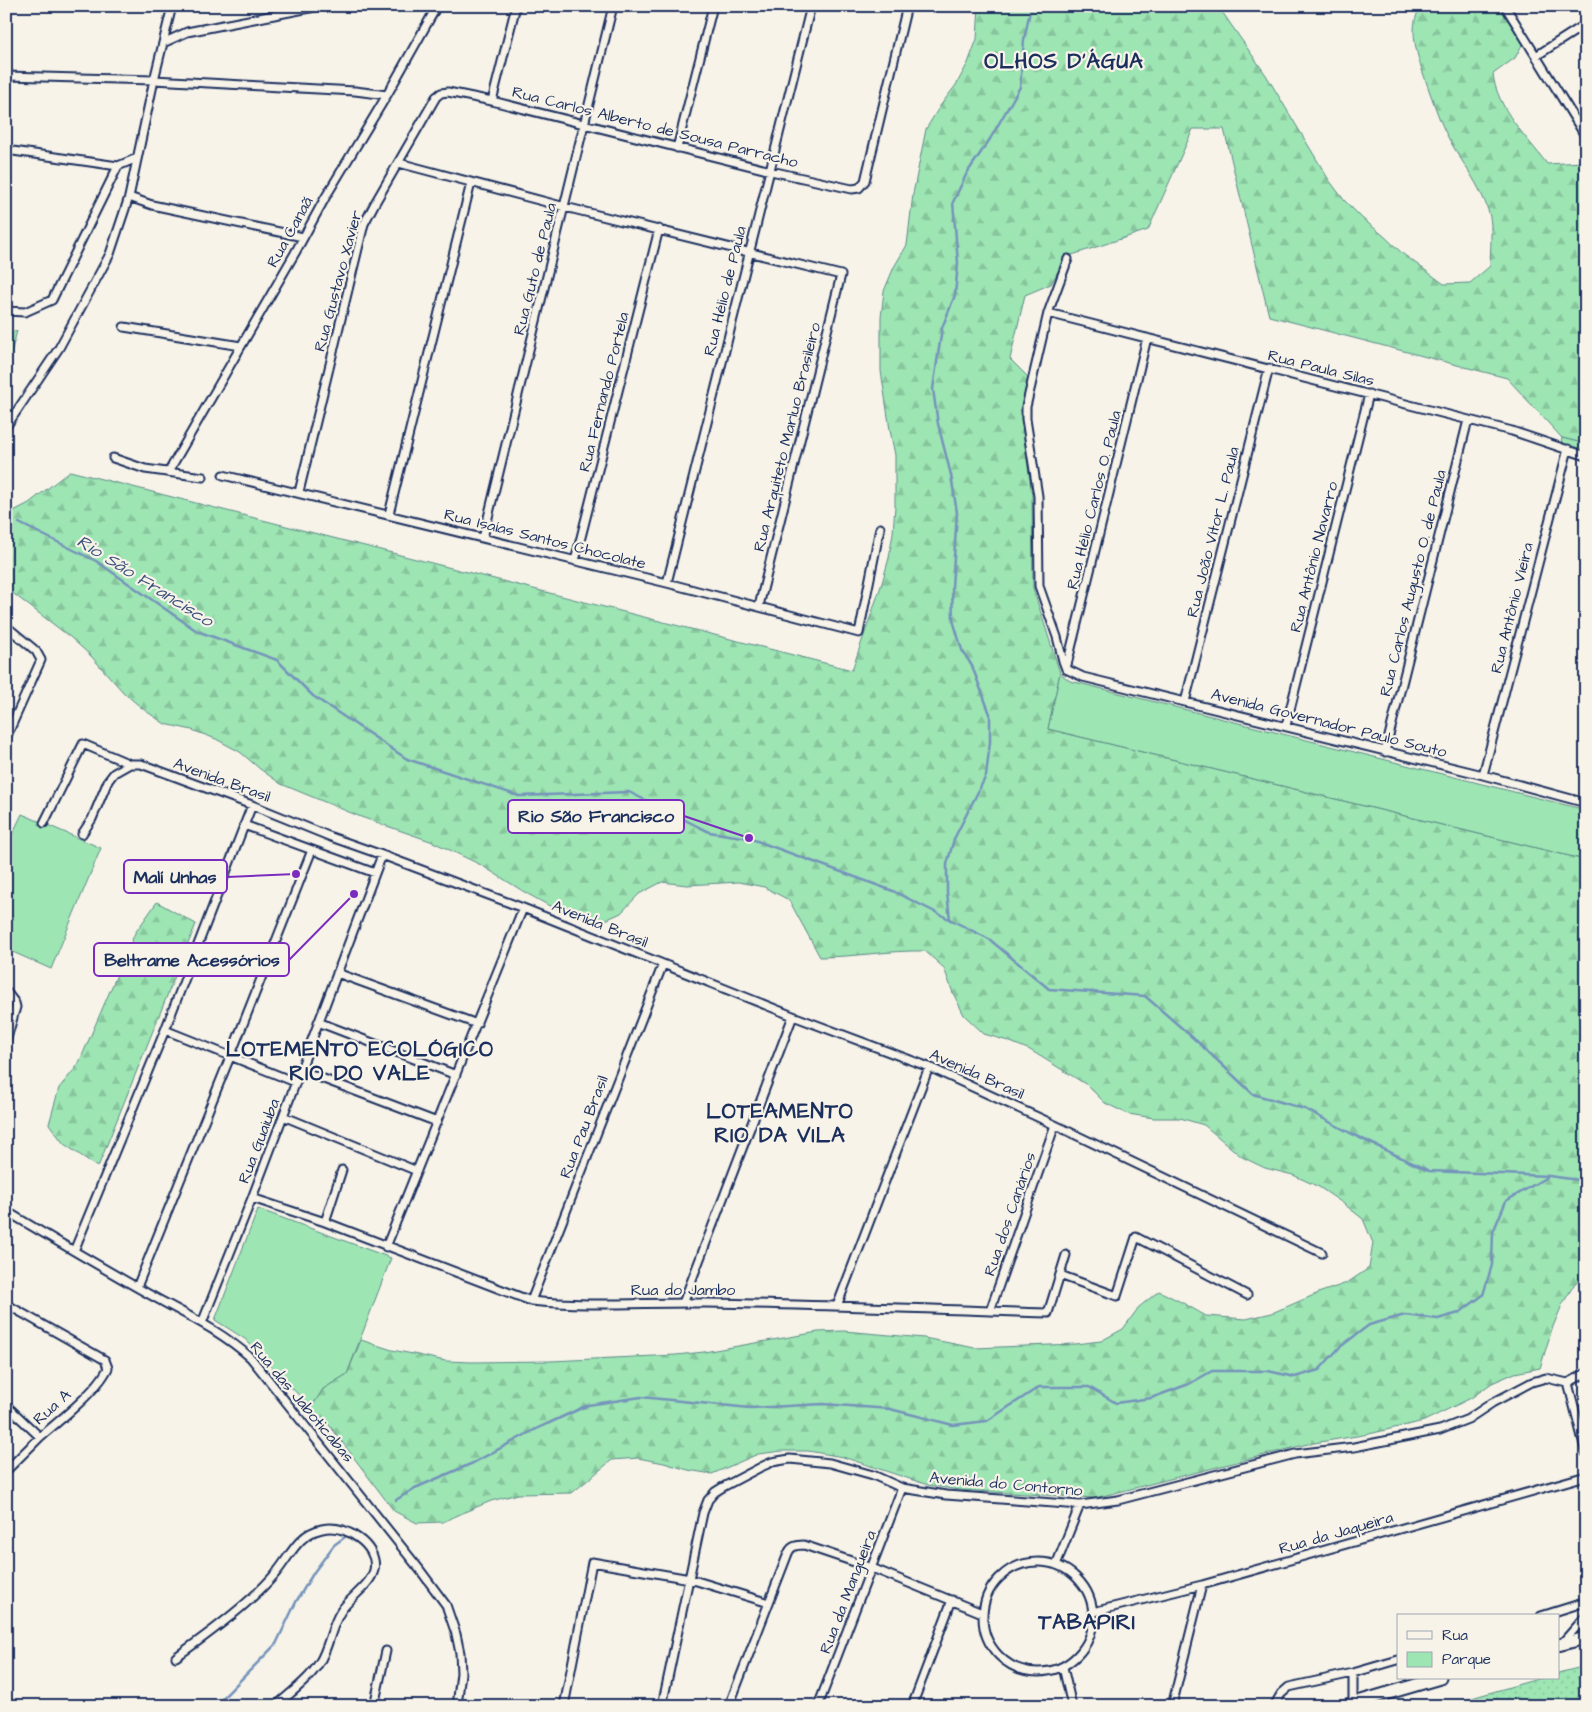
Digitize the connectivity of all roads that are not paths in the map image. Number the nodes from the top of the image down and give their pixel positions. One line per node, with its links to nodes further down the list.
1 (172, 6): 11 (street)
2 (320, 6): 11 (street)
3 (438, 6): 16 (street, Rua Canaã)
4 (516, 6): 17 (street)
5 (613, 6): 18 (street, Rua Guto de Paula)
6 (712, 6): 20 (street)
7 (811, 6): 25 (street, Rua Hélio de Paula)
8 (907, 6): 25 (street, Rua Carlos Alberto de Sousa Parracho)
9 (1505, 6): 12 (street)
10 (1586, 24): 12 (street)
11 (163, 44): 14 (street)
12 (1536, 56): 19 (street)
13 (6, 76): 14 (street)
14 (154, 80): 16 (street); 22 (street)
15 (441, 93): 17 (street, Rua Carlos Alberto de Sousa Parracho); 23 (street, Rua Gustavo Xavier)
16 (387, 95): 30 (street, Rua Canaã)
17 (492, 101): 18 (street, Rua Carlos Alberto de Sousa Parracho)
18 (584, 124): 20 (street, Rua Carlos Alberto de Sousa Parracho); 28 (street, Rua Guto de Paula)
19 (1586, 137)
20 (677, 148): 25 (street, Rua Carlos Alberto de Sousa Parracho)
21 (6, 150): 24 (street)
22 (138, 158): 24 (street); 27 (street)
23 (399, 163): 26 (street); 48 (street, Rua Gustavo Xavier)
24 (118, 166): 33 (street)
25 (771, 171): 31 (street, Rua Hélio de Paula)
26 (471, 183): 28 (street); 49 (street)
27 (129, 197): 30 (street); 41 (street)
28 (565, 207): 29 (street); 51 (street, Rua Guto de Paula)
29 (659, 229): 31 (street); 52 (street, Rua Fernando Portela)
30 (304, 237): 37 (street, Rua Canaã)
31 (748, 252): 53 (street, Rua Hélio de Paula); 54 (street, Rua Arquiteto Marluo Brasileiro)
32 (1068, 259): 34 (street)
33 (6, 311)
34 (1048, 313): 36 (street, Rua Paula Silas); 56 (street)
35 (124, 327): 37 (street)
36 (1147, 338): 38 (street, Rua Paula Silas); 56 (street, Rua Hélio Carlos O. Paula)
37 (241, 346): 45 (street, Rua Canaã)
38 (1269, 368): 39 (street, Rua Paula Silas); 57 (street, Rua João Vitor L. Paula)
39 (1369, 394): 40 (street, Rua Paula Silas); 58 (street, Rua Antônio Navarro)
40 (1468, 420): 42 (street, Rua Paula Silas); 60 (street, Rua Carlos Augusto O. de Paula)
41 (6, 427)
42 (1568, 448): 43 (street, Rua Paula Silas); 62 (street, Rua Antônio Vieira)
43 (1586, 456)
44 (113, 458): 45 (street)
45 (169, 471): 47 (street)
46 (223, 475): 48 (street, Rua Isaías Santos Chocolate)
47 (203, 477)
48 (299, 492): 49 (street, Rua Isaías Santos Chocolate)
49 (389, 514): 51 (street, Rua Isaías Santos Chocolate)
50 (880, 528): 54 (street, Rua Isaías Santos Chocolate)
51 (483, 538): 52 (street, Rua Isaías Santos Chocolate)
52 (575, 561): 53 (street, Rua Isaías Santos Chocolate)
53 (667, 583): 54 (street, Rua Isaías Santos Chocolate)
54 (759, 606)
55 (6, 626): 59 (street)
56 (1066, 669): 57 (street, Avenida Governador Paulo Souto)
57 (1184, 702): 58 (street, Avenida Governador Paulo Souto)
58 (1286, 726): 60 (street, Avenida Governador Paulo Souto)
59 (6, 738)
60 (1385, 752): 62 (street, Avenida Governador Paulo Souto)
61 (130, 764): 64 (street, Avenida Brasil); 65 (street, Avenida Brasil); 67 (street)
62 (1483, 775): 63 (street, Avenida Governador Paulo Souto)
63 (1586, 803)
64 (252, 805): 66 (street); 69 (street, Avenida Brasil)
65 (44, 823)
66 (244, 825): 68 (street); 78 (street)
67 (82, 834)
68 (312, 850): 70 (street); 80 (street)
69 (382, 855): 70 (street, Rua Guaiuba); 71 (street, Avenida Brasil)
70 (375, 873): 73 (street, Rua Guaiuba)
71 (524, 908): 72 (street, Avenida Brasil); 77 (street)
72 (662, 964): 75 (street, Avenida Brasil); 100 (street, Rua Pau Brasil)
73 (337, 973): 76 (street, Rua Guaiuba); 77 (street)
74 (6, 991): 79 (street)
75 (792, 1016): 81 (street, Avenida Brasil); 101 (street)
76 (318, 1022): 82 (street, Rua Guaiuba); 83 (street)
77 (477, 1024): 83 (street)
78 (165, 1030): 80 (street); 94 (street)
79 (6, 1042)
80 (230, 1057): 84 (street); 98 (street)
81 (929, 1067): 87 (street, Avenida Brasil); 103 (street)
82 (300, 1070): 84 (street, Rua Guaiuba); 86 (street)
83 (456, 1075): 86 (street)
84 (295, 1082): 85 (street, Rua Guaiuba)
85 (283, 1116): 89 (street); 90 (street, Rua Guaiuba)
86 (437, 1122): 89 (street)
87 (1055, 1125): 95 (street, Avenida Brasil); 104 (street, Rua dos Canários)
88 (342, 1170): 92 (street)
89 (417, 1171): 93 (street)
90 (252, 1198): 92 (street, Rua do Jambo); 105 (street, Rua Guaiuba)
91 (6, 1211): 94 (street, Rua das Jaboticabas)
92 (325, 1222): 93 (street, Rua do Jambo)
93 (386, 1247): 100 (street, Rua do Jambo)
94 (74, 1251): 98 (street, Rua das Jaboticabas)
95 (1322, 1253)
96 (1066, 1255): 97 (street)
97 (1060, 1276): 99 (street); 104 (street, Rua do Jambo)
98 (136, 1287): 105 (street, Rua das Jaboticabas)
99 (1247, 1295)
100 (532, 1301): 101 (street, Rua do Jambo)
101 (683, 1303): 103 (street, Rua do Jambo)
102 (6, 1304): 109 (street, Rua A)
103 (837, 1306): 104 (street, Rua do Jambo)
104 (990, 1311)
105 (202, 1323): 138 (street, Rua das Jaboticabas)
106 (1586, 1373): 107 (street)
107 (1568, 1383): 110 (street); 114 (street, Avenida do Contorno)
108 (6, 1404): 109 (street, Rua A)
109 (40, 1437): 111 (street)
110 (1586, 1453)
111 (6, 1472)
112 (1586, 1476): 118 (street, Rua da Jaqueira)
113 (902, 1488): 114 (street, Avenida do Contorno); 116 (street, Rua da Mangueira); 117 (street, Avenida do Contorno)
114 (1080, 1505): 115 (street)
115 (1056, 1565): 122 (street); 123 (street)
116 (872, 1568): 119 (street); 121 (street); 142 (street, Rua da Mangueira)
117 (690, 1579): 121 (street); 139 (street); 140 (street, Avenida do Contorno)
118 (1202, 1585): 122 (street, Rua da Jaqueira); 145 (street)
119 (952, 1600): 123 (street); 143 (street)
120 (1586, 1602): 124 (street)
121 (770, 1603): 141 (street)
122 (1093, 1612): 132 (street)
123 (982, 1613): 132 (street)
124 (1547, 1614)
125 (1586, 1616): 127 (street)
126 (1586, 1638): 128 (main road)
127 (1560, 1644)
128 (1560, 1645)
129 (386, 1651): 137 (street)
130 (176, 1658): 136 (street)
131 (1397, 1660): 133 (street)
132 (1062, 1667): 144 (street)
133 (1353, 1673): 135 (street); 146 (street)
134 (1433, 1680): 135 (main road)
135 (1348, 1704)
136 (276, 1706)
137 (374, 1706)
138 (457, 1706)
139 (564, 1706)
140 (662, 1706)
141 (729, 1706)
142 (818, 1706)
143 (912, 1706)
144 (1072, 1706)
145 (1172, 1706)
146 (1274, 1706)

